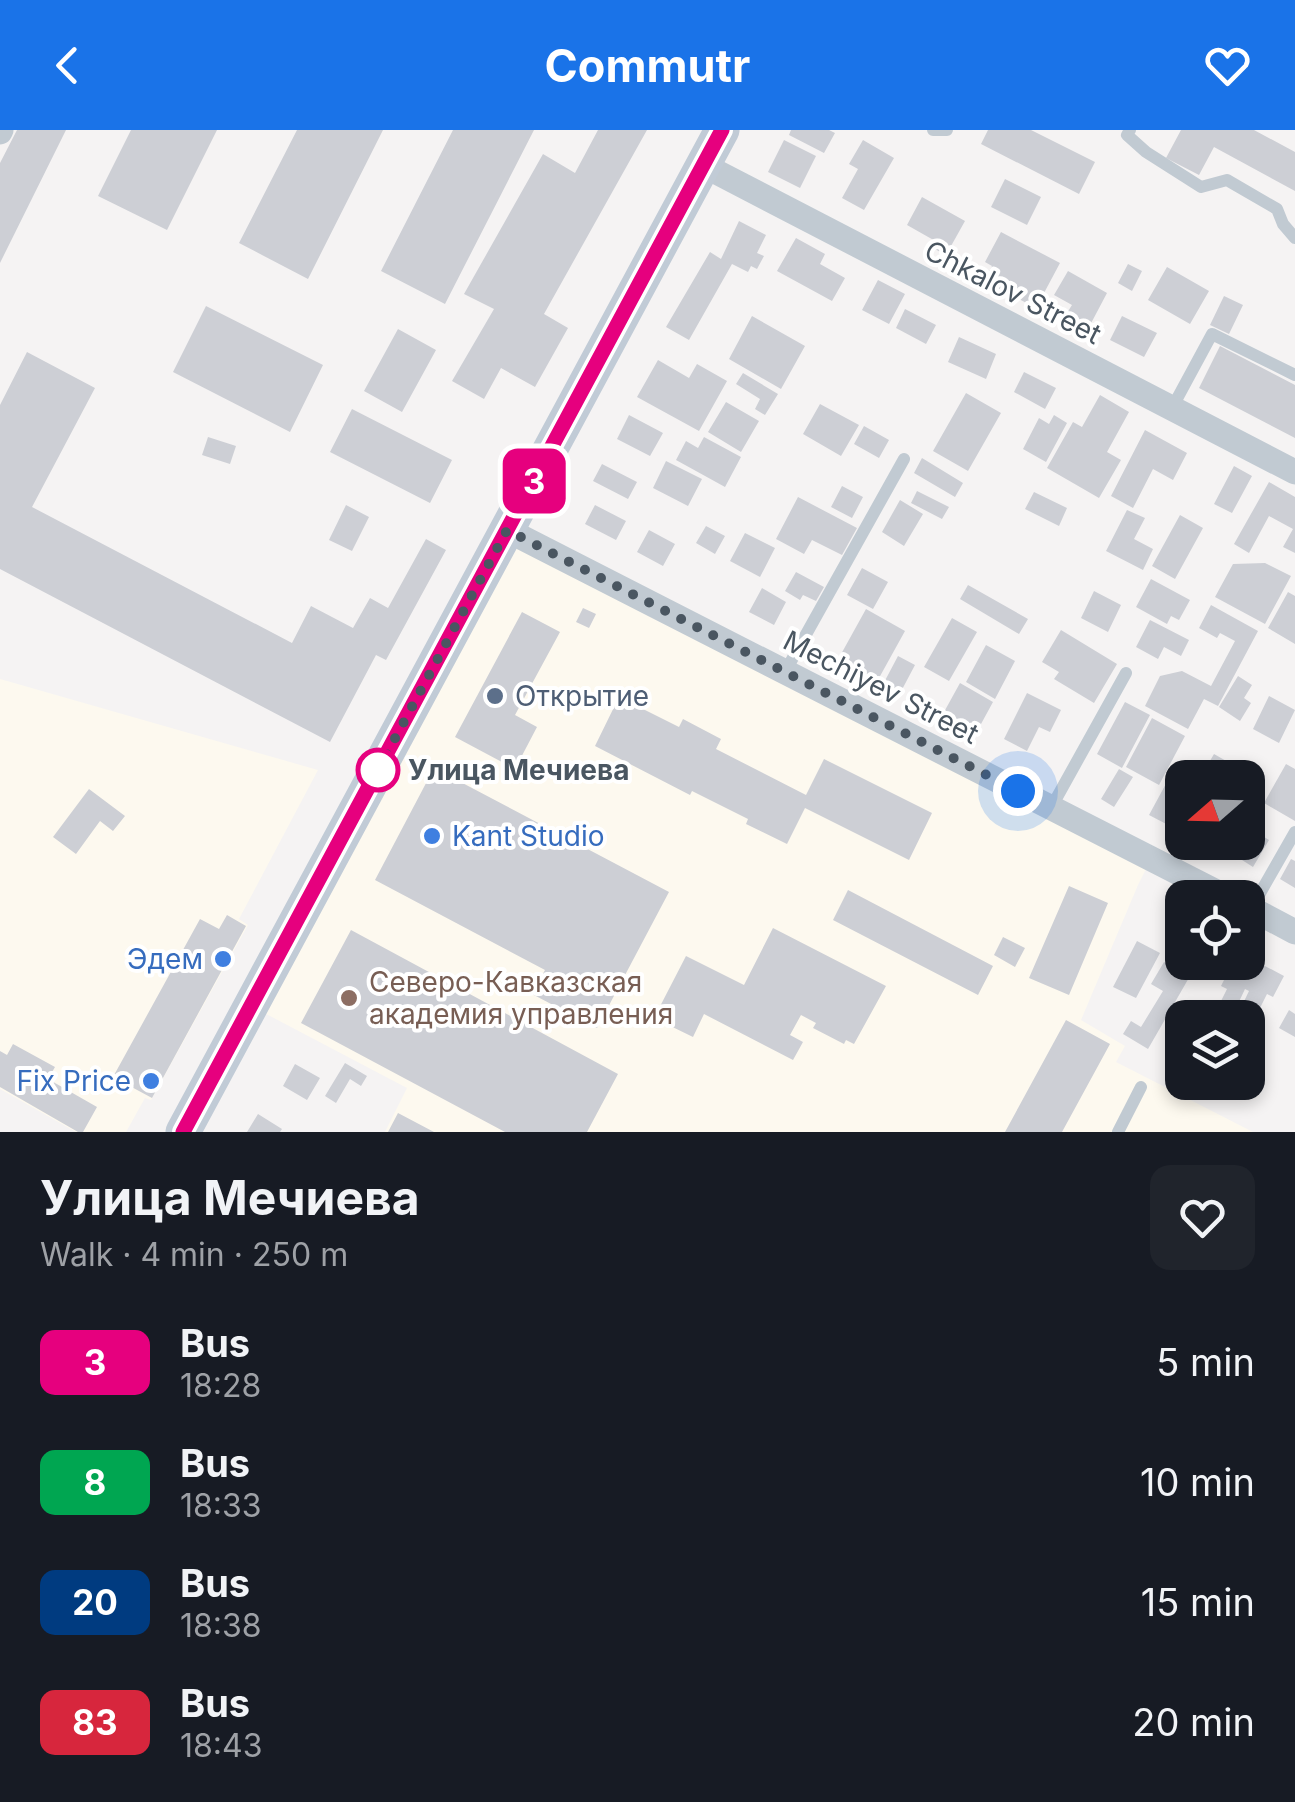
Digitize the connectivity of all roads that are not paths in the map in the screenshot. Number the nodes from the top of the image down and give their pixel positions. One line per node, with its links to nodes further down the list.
1 (722, 130): 5 (main road)
2 (933, 130): 3 (lane)
3 (947, 130)
4 (1124, 132): 6 (lane)
5 (703, 165): 8 (street, Chkalov Street); 11 (main road)
6 (1295, 238)
7 (1295, 375): 8 (lane)
8 (1172, 408): 10 (street, Chkalov Street)
9 (904, 459): 12 (lane)
10 (1295, 472)
11 (507, 530): 12 (street, Mechiyev Street); 21 (main road)
12 (785, 672): 14 (street, Mechiyev Street)
13 (1126, 673): 14 (lane)
14 (1052, 808): 16 (street, Mechiyev Street)
15 (1295, 832): 17 (lane)
16 (1193, 880)
17 (1260, 880)
18 (1265, 917): 19 (street, Mechiyev Street)
19 (1295, 932)
20 (1141, 1087): 22 (lane)
21 (183, 1132)
22 (1118, 1132)

